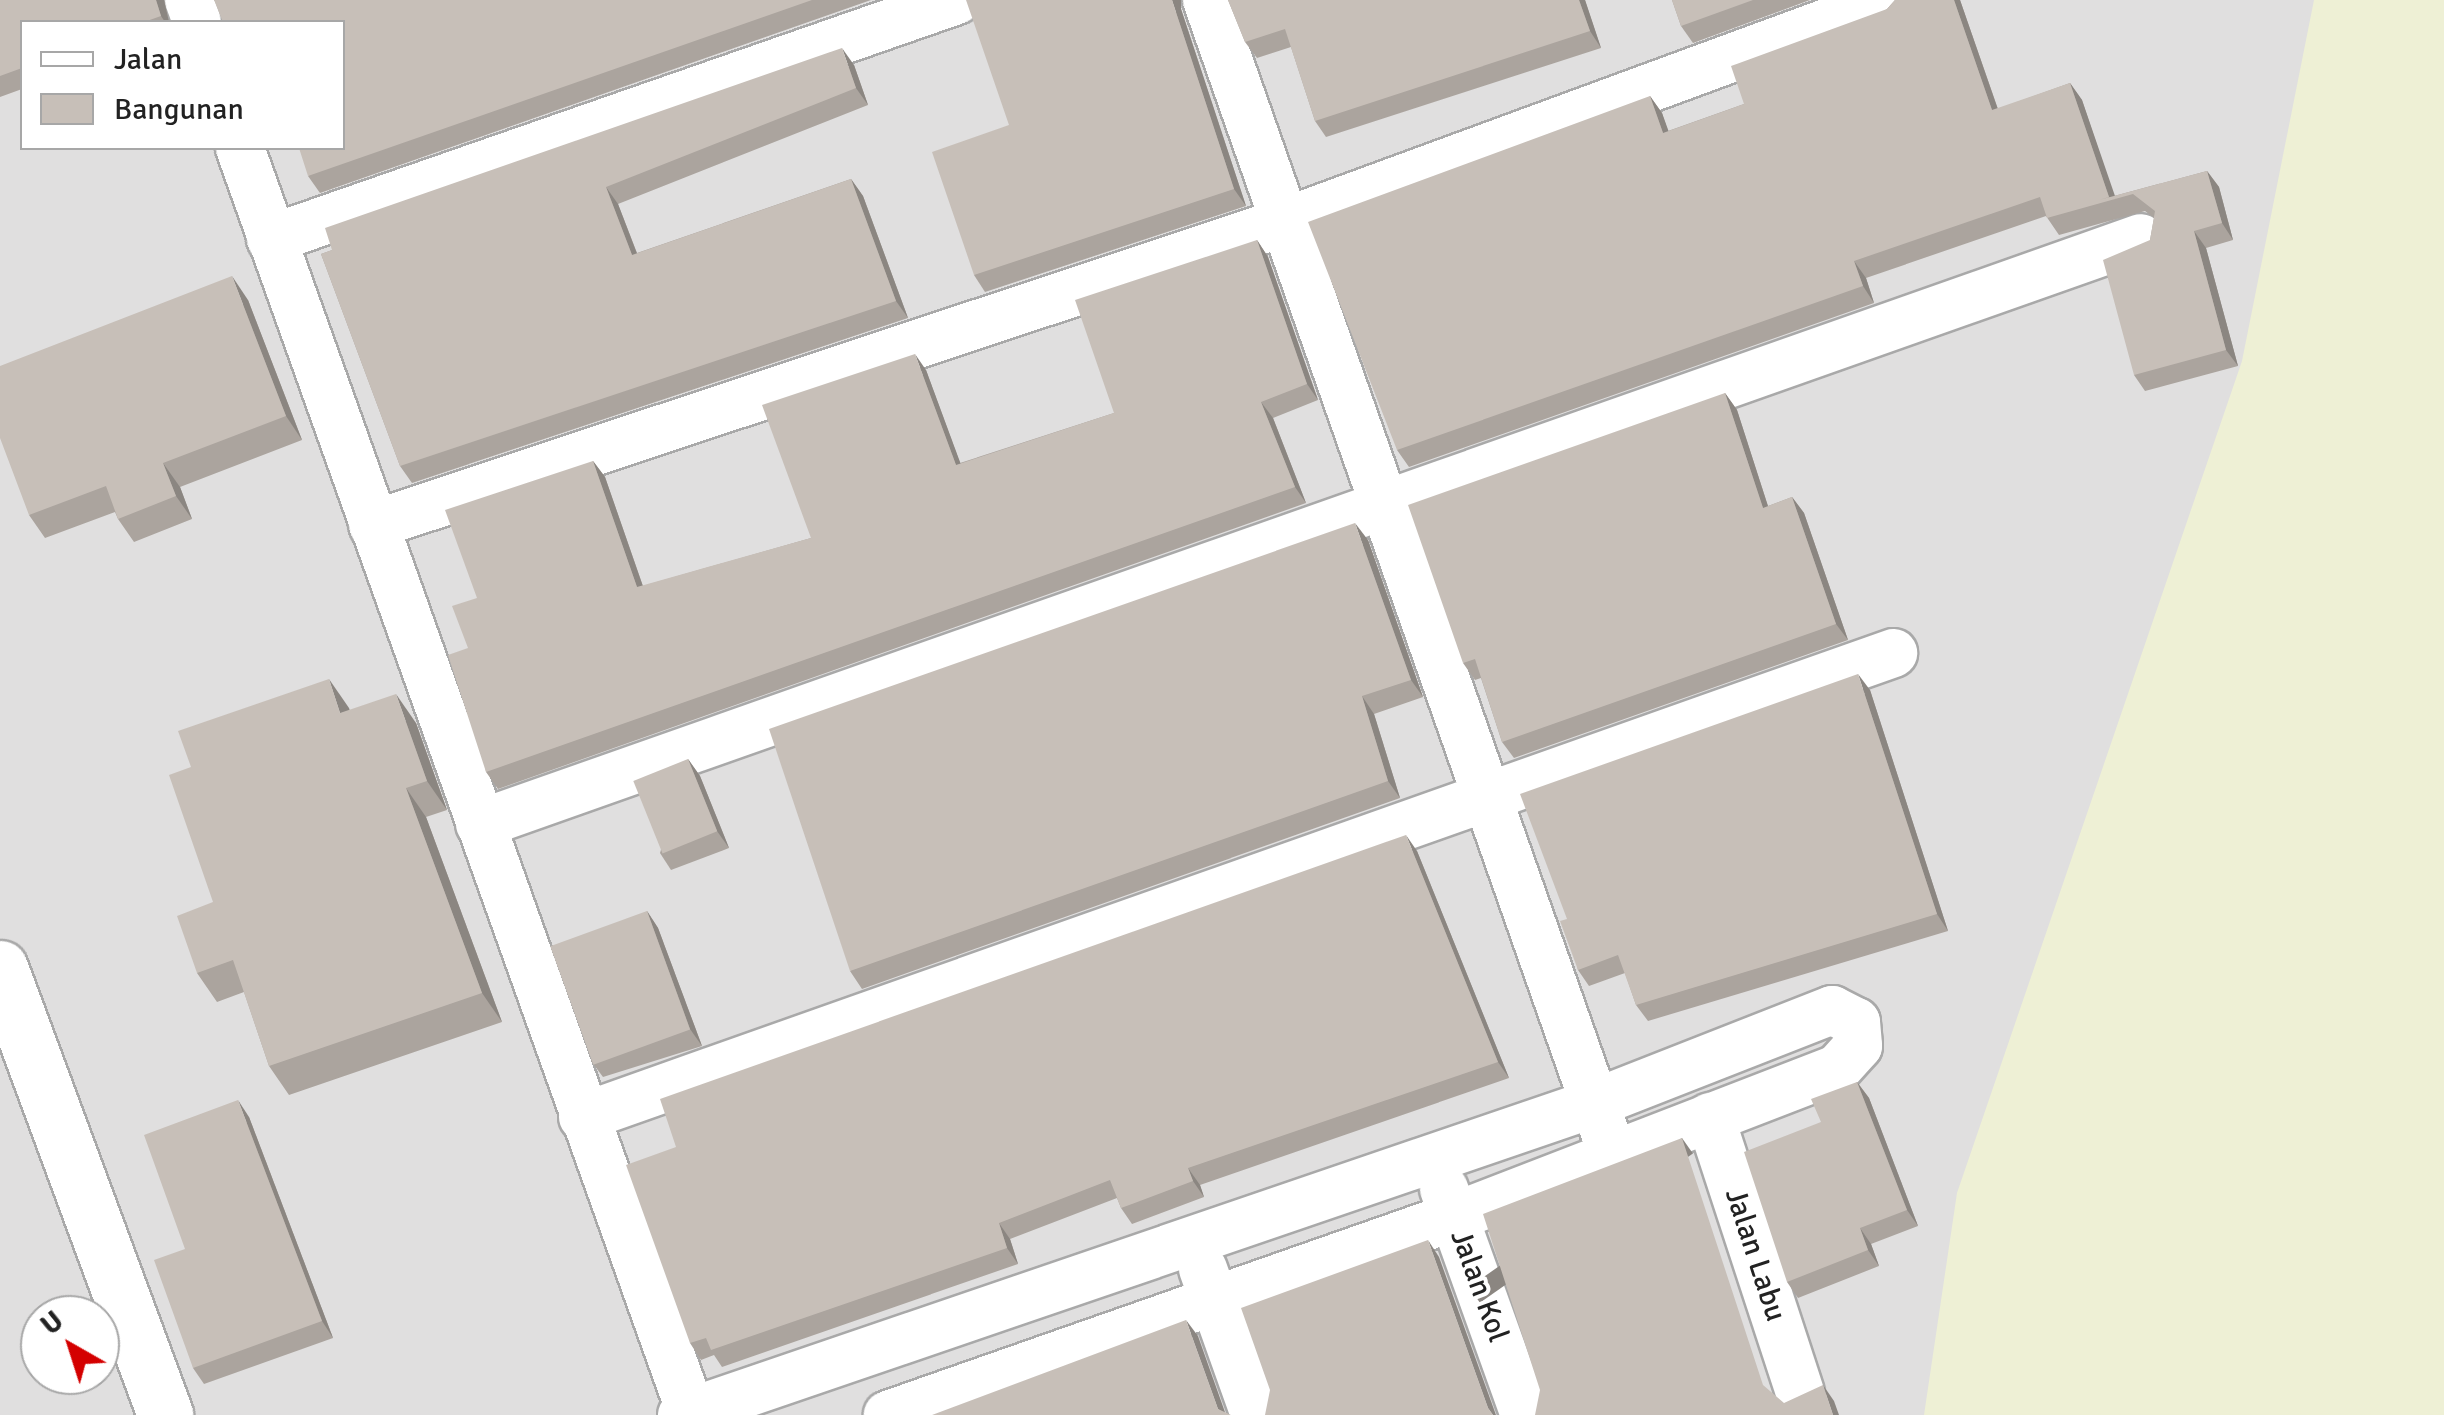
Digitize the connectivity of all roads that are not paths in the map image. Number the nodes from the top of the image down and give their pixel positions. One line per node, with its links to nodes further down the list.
1 (957, 0): 7 (street)
2 (1208, 0): 5 (street)
3 (1889, 0): 5 (street)
4 (241, 150): 7 (street)
5 (1285, 222): 8 (street); 9 (street)
6 (2141, 238): 8 (street)
7 (271, 239): 9 (street)
8 (1384, 501): 11 (street); 12 (street)
9 (373, 524): 12 (street)
10 (1893, 653): 11 (street)
11 (1486, 795): 14 (street); 15 (street)
12 (480, 824): 15 (street)
13 (0, 968): 26 (street)
14 (1594, 1102): 16 (street); 17 (street); 18 (street)
15 (583, 1117): 25 (street)
16 (1710, 1118): 17 (street); 23 (street, Jalan Labu)
17 (1612, 1155): 19 (street)
18 (1434, 1157): 19 (street, Jalan Kol); 20 (street)
19 (1454, 1217): 21 (street); 29 (street, Jalan Kol)
20 (1192, 1238): 21 (street); 22 (street)
21 (1213, 1300): 24 (street); 28 (street)
22 (948, 1323): 24 (street); 25 (street)
23 (1800, 1392)
24 (973, 1401): 27 (street)
25 (688, 1413)
26 (165, 1415)
27 (888, 1415)
28 (1254, 1415)
29 (1525, 1415)

